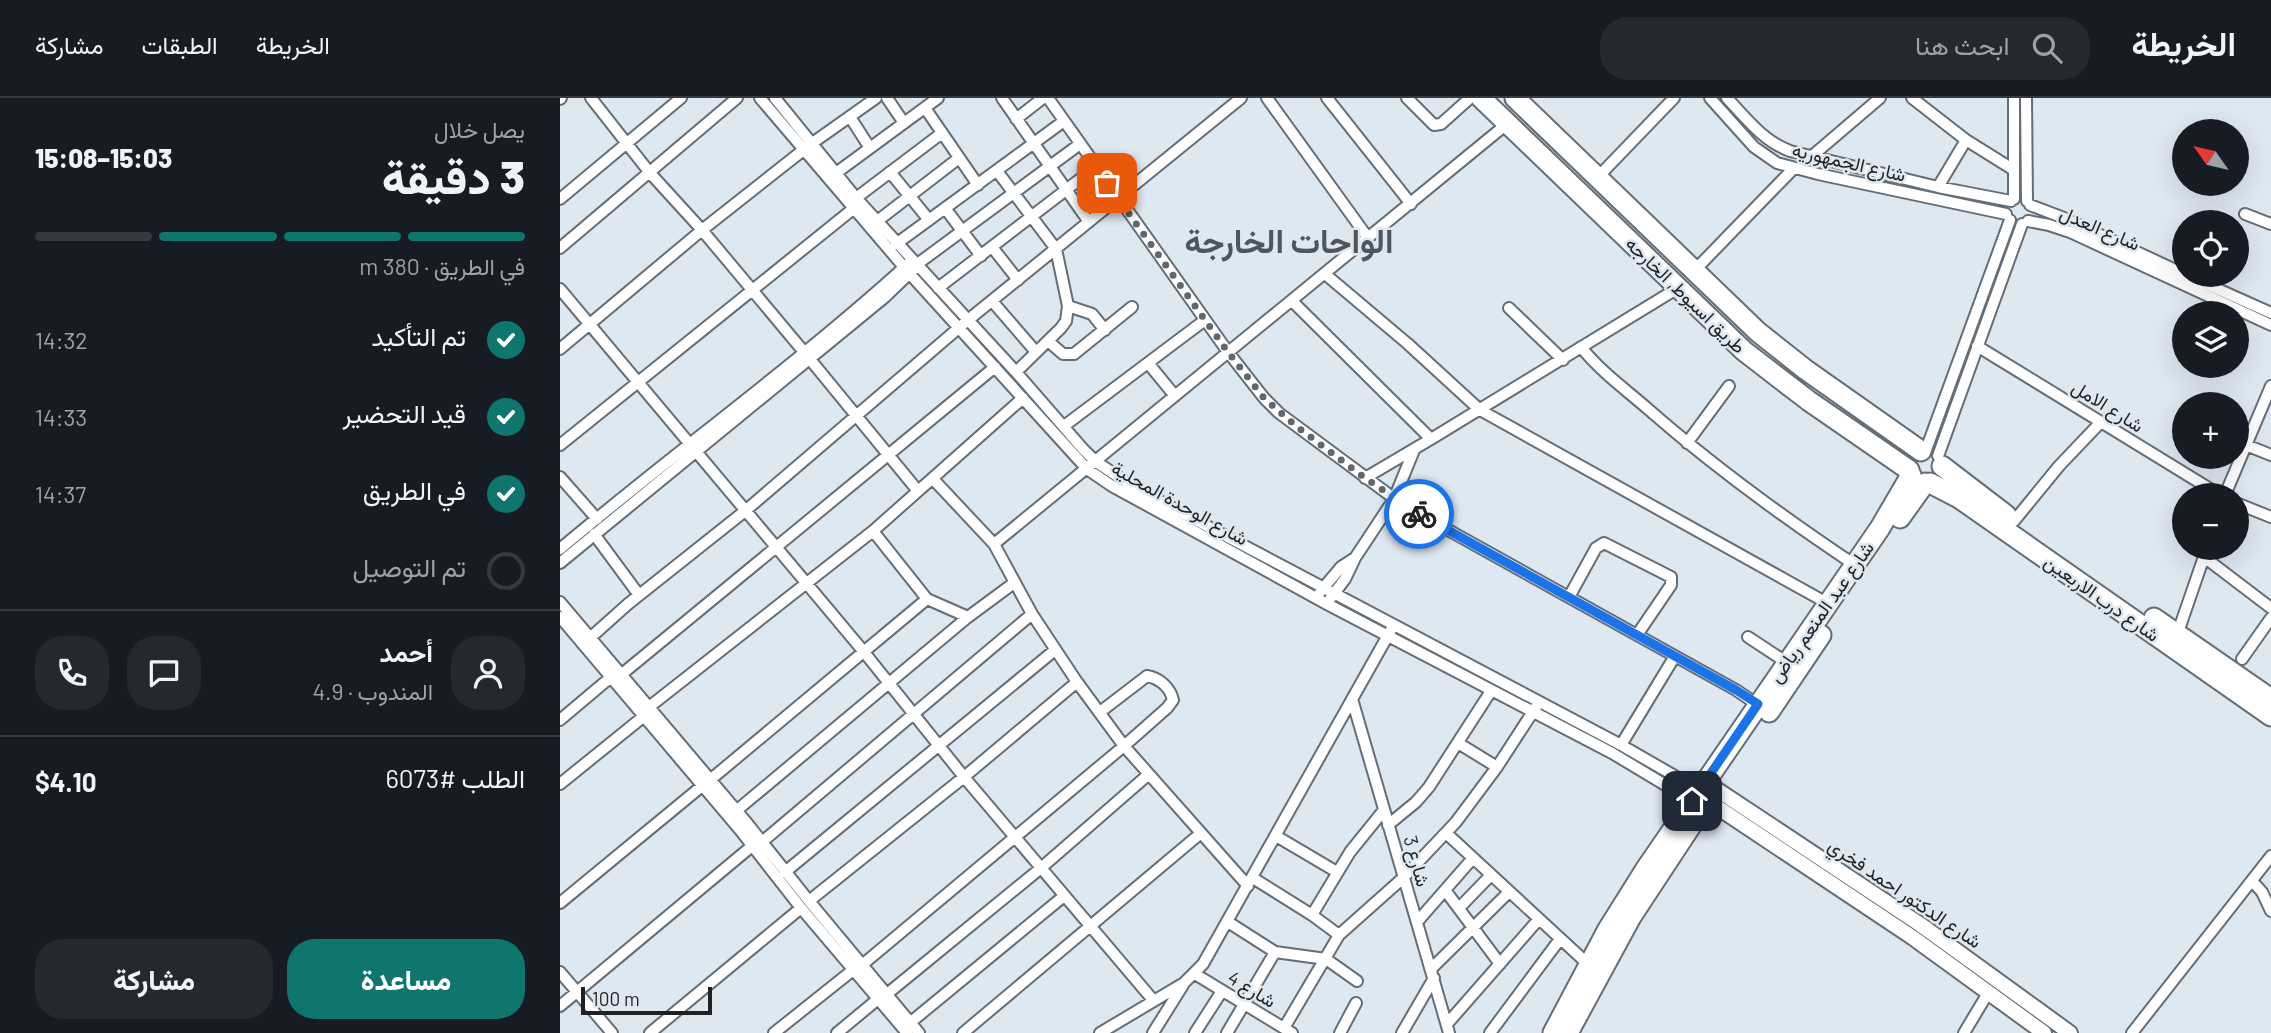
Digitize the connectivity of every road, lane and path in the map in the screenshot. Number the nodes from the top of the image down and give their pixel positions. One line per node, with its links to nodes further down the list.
1 (591, 98): 33 (street)
2 (681, 98): 33 (street)
3 (737, 98): 47 (street)
4 (760, 98): 36 (street, شارع الوحدة المحلية)
5 (775, 98): 36 (street, شارع الوحدة المحلية)
6 (876, 98): 26 (street)
7 (887, 98): 29 (street)
8 (938, 98): 25 (street)
9 (1002, 98): 27 (street)
10 (1046, 98): 27 (street); 28 (street)
11 (1241, 98): 57 (street)
12 (1267, 98): 73 (street)
13 (1407, 98): 14 (street)
14 (1470, 98)
15 (1481, 98): 30 (highway, طريق اسيوط, الخارجه)
16 (1674, 98): 50 (street)
17 (1710, 98): 43 (street, شارع الجمهوريه)
18 (1727, 98): 38 (street, شارع الجمهوريه)
19 (1880, 98): 40 (street)
20 (1912, 98): 32 (street)
21 (2014, 98): 44 (street)
22 (2026, 98): 60 (street)
23 (1331, 99): 61 (street)
24 (1525, 101): 50 (highway, طريق اسيوط, الخارجه)
25 (925, 108): 29 (street); 31 (street)
26 (850, 117): 36 (street); 37 (street)
27 (1016, 118): 34 (street)
28 (1064, 121): 34 (street); 35 (street)
29 (904, 123): 37 (street)
30 (1508, 124): 61 (street); 86 (highway, طريق اسيوط, الخارجه)
31 (942, 133): 39 (street); 46 (street)
32 (1966, 140): 44 (street); 52 (street)
33 (626, 144): 47 (street); 56 (street)
34 (1034, 144): 41 (street); 45 (street)
35 (1080, 144): 41 (street); 42 (street)
36 (807, 147): 48 (street, شارع الوحدة المحلية); 59 (street, شارع الوحدة المحلية); 71 (street)
37 (870, 148): 48 (street)
38 (1790, 150): 40 (street, شارع الجمهوريه); 43 (street)
39 (959, 158): 51 (street); 55 (street)
40 (1816, 158): 49 (street); 52 (street, شارع الجمهوريه)
41 (1050, 167): 53 (street); 54 (street)
42 (1096, 167): 53 (street); 57 (street)
43 (1790, 167): 49 (street, شارع الجمهوريه); 81 (street)
44 (2014, 170): 58 (street)
45 (997, 171): 51 (street); 54 (street)
46 (890, 172): 55 (street); 59 (street)
47 (650, 173): 71 (street); 76 (street)
48 (836, 173): 59 (street, شارع الوحدة المحلية)
49 (1818, 174): 65 (street, شارع الجمهوريه)
50 (1598, 178): 81 (highway, طريق اسيوط, الخارجه)
51 (978, 185): 62 (street)
52 (1938, 187): 58 (street, شارع الجمهوريه)
53 (1066, 190): 63 (street); 68 (street)
54 (1014, 193): 63 (street); 72 (street)
55 (909, 196): 66 (street); 67 (street)
56 (560, 199)
57 (1118, 199): 68 (street); 95 (street)
58 (2013, 200): 60 (street); 65 (street)
59 (854, 203): 67 (street, شارع الوحدة المحلية); 79 (street, شارع الوحدة المحلية); 88 (street)
60 (2029, 203): 69 (street); 80 (street, شارع العدل)
61 (1410, 204): 73 (street)
62 (946, 208): 66 (street); 72 (street)
63 (1032, 216): 75 (street); 77 (street)
64 (2249, 216): 70 (street)
65 (2008, 217): 69 (street); 99 (street)
66 (929, 220): 74 (street)
67 (876, 222): 74 (street, شارع الوحدة المحلية)
68 (1089, 222): 77 (street)
69 (2025, 222): 98 (street, شارع العدل); 101 (street)
70 (2271, 224)
71 (702, 230): 88 (street); 97 (street)
72 (962, 231): 78 (street); 79 (street)
73 (1368, 238): 82 (street)
74 (896, 244): 79 (street, شارع الوحدة المحلية)
75 (992, 247): 78 (street); 83 (street)
76 (560, 248)
77 (1056, 249): 83 (street); 91 (street)
78 (981, 256): 85 (street)
79 (911, 267): 85 (street, شارع الوحدة المحلية); 96 (street, شارع الوحدة المحلية); 109 (street)
80 (2172, 268)
81 (1694, 271): 131 (highway, طريق اسيوط, الخارجه)
82 (1325, 274): 90 (street); 119 (street)
83 (1018, 280): 89 (street)
84 (2214, 287): 94 (street, شارع العدل)
85 (938, 288): 96 (street, شارع الوحدة المحلية)
86 (1678, 288): 103 (street); 136 (highway, طريق اسيوط, الخارجه)
87 (560, 289): 97 (street)
88 (751, 290): 109 (street); 114 (street)
89 (992, 301): 96 (street); 107 (street)
90 (1292, 301): 108 (street); 124 (street)
91 (1068, 306): 100 (street); 102 (street)
92 (1132, 307): 100 (street)
93 (1509, 308): 110 (street)
94 (2271, 313)
95 (1205, 320): 108 (street); 111 (street)
96 (964, 324): 112 (street, شارع الوحدة المحلية); 113 (street, شارع الوحدة المحلية); 120 (street)
97 (590, 325): 104 (street); 114 (street)
98 (2271, 325)
99 (1971, 327): 101 (street); 105 (street)
100 (1105, 330): 102 (street)
101 (1983, 331): 106 (street)
102 (1048, 341): 107 (street)
103 (1581, 347): 110 (street); 125 (street)
104 (560, 349)
105 (1963, 351): 106 (street, شارع الامل); 131 (street)
106 (1976, 351): 121 (street, شارع الامل); 131 (street)
107 (1036, 352): 113 (street)
108 (1228, 352): 117 (street); 135 (street)
109 (807, 355): 120 (street); 128 (street)
110 (1563, 360): 119 (street)
111 (1148, 363): 117 (street); 122 (street)
112 (995, 367): 118 (street, شارع الوحدة المحلية); 130 (street)
113 (1016, 372): 122 (street, شارع الوحدة المحلية)
114 (637, 382): 126 (street); 128 (street)
115 (1729, 386): 125 (street)
116 (2270, 389): 123 (street)
117 (1175, 396): 133 (street)
118 (1023, 398): 133 (street, شارع الوحدة المحلية); 137 (street)
119 (1480, 410): 124 (street); 166 (street)
120 (858, 416): 130 (street); 142 (street)
121 (2100, 423): 138 (street, شارع الامل); 145 (street)
122 (1063, 426): 133 (street, شارع الوحدة المحلية)
123 (2249, 438)
124 (1431, 439): 129 (street)
125 (1687, 443): 156 (street)
126 (560, 444)
127 (2249, 446): 132 (street)
128 (691, 448): 142 (street); 144 (street); 147 (street)
129 (1414, 450): 135 (street); 140 (street)
130 (888, 454): 139 (street); 149 (street)
131 (1932, 455): 136 (highway); 136 (highway); 145 (highway, شارع درب الاربعين)
132 (2271, 455)
133 (1091, 465): 148 (street); 159 (street, شارع الوحدة المحلية); 163 (street, شارع الوحدة المحلية)
134 (560, 477): 144 (street)
135 (1365, 478): 140 (street)
136 (1919, 478): 151 (highway, شارع درب الاربعين); 156 (highway, شارع عبد المنعم رياض); 191 (highway, شارع عبد المنعم رياض)
137 (933, 479): 139 (street); 148 (street)
138 (2202, 483)
139 (918, 491): 146 (street)
140 (1394, 499): 152 (street); 162 (street)
141 (2249, 508): 143 (street)
142 (745, 511): 149 (street); 161 (street)
143 (2271, 517)
144 (597, 519): 150 (street)
145 (2014, 521): 151 (highway, شارع درب الاربعين)
146 (873, 531): 158 (street); 164 (street)
147 (594, 534): 155 (street); 161 (street)
148 (994, 544): 157 (street)
149 (775, 548): 158 (street); 184 (street)
150 (560, 549)
151 (2049, 553): 178 (highway, شارع درب الاربعين)
152 (1355, 558): 159 (street); 160 (street)
153 (2202, 560): 178 (street)
154 (2214, 560): 168 (street)
155 (560, 563)
156 (1855, 565): 166 (highway, شارع عبد المنعم رياض)
157 (1014, 583): 169 (street); 171 (street)
158 (807, 584): 180 (street); 192 (street)
159 (1323, 588): 160 (street, شارع الوحدة المحلية); 163 (street)
160 (1334, 594): 167 (street); 173 (street, شارع الوحدة المحلية)
161 (639, 596): 177 (street)
162 (1569, 597): 174 (street); 174 (street)
163 (1315, 598): 167 (street, شارع الوحدة المحلية)
164 (927, 599): 171 (street); 180 (street)
165 (560, 602): 177 (street)
166 (1828, 603): 183 (highway, شارع عبد المنعم رياض)
167 (1327, 604): 175 (street, شارع الوحدة المحلية)
168 (2271, 608)
169 (1032, 614): 179 (street); 195 (street)
170 (560, 617): 184 (street)
171 (968, 617): 186 (street)
172 (2271, 618): 182 (street)
173 (1394, 625): 175 (street); 190 (street, شارع الوحدة المحلية)
174 (1637, 635): 181 (street)
175 (1387, 636): 187 (street, شارع الوحدة المحلية); 188 (street)
176 (1748, 637): 183 (street)
177 (590, 638): 184 (street)
178 (2175, 641): 189 (highway, شارع درب الاربعين); 196 (highway, شارع درب الاربعين)
179 (1055, 650): 185 (street); 200 (street)
180 (864, 652): 186 (street); 206 (street)
181 (1675, 656): 191 (street); 199 (street)
182 (2242, 659)
183 (1786, 662): 191 (highway, شارع عبد المنعم رياض)
184 (616, 676): 192 (street); 197 (street)
185 (1077, 682): 193 (street); 204 (street)
186 (889, 683): 195 (street); 209 (street)
187 (1491, 691): 194 (street, شارع الوحدة المحلية); 198 (street)
188 (1352, 699): 210 (street, شارع 3); 214 (street)
189 (2271, 699)
190 (1540, 702): 194 (street); 199 (street, شارع الوحدة المحلية)
191 (1763, 708): 208 (highway, شارع عبد المنعم رياض)
192 (646, 712): 206 (street); 207 (street)
193 (1100, 712): 201 (street); 201 (street)
194 (1533, 712): 202 (street); 205 (street, شارع الوحدة المحلية)
195 (912, 714): 200 (street); 216 (street)
196 (2271, 716)
197 (560, 720)
198 (1458, 743): 202 (street); 211 (street)
199 (1621, 745): 205 (street, شارع الوحدة المحلية)
200 (939, 746): 204 (street); 220 (street)
201 (1124, 746): 203 (street); 215 (street)
202 (1497, 767): 213 (street)
203 (1149, 774): 212 (street); 219 (street)
204 (964, 777): 215 (street); 231 (street)
205 (1669, 779): 208 (street, شارع الوحدة المحلية)
206 (706, 783): 209 (street); 216 (street); 230 (street)
207 (560, 784)
208 (1704, 795): 228 (highway, شارع عبد المنعم رياض); 240 (street, شارع الدكتور احمد فخري)
209 (736, 810): 216 (street)
210 (1384, 810): 211 (street, شارع 3); 221 (street)
211 (1388, 825): 223 (street, شارع 3)
212 (1201, 833): 225 (street); 238 (street)
213 (1446, 833): 218 (street); 223 (street)
214 (1276, 836): 221 (street); 225 (street)
215 (1015, 837): 219 (street); 247 (street)
216 (757, 844): 220 (street); 231 (street); 254 (street)
217 (2271, 856): 224 (street)
218 (1473, 858): 222 (street); 226 (street)
219 (1041, 868): 229 (street); 256 (street)
220 (785, 872): 231 (street)
221 (1337, 872): 234 (street)
222 (1491, 875): 227 (street); 232 (street)
223 (1404, 878): 237 (street, شارع 3); 241 (street)
224 (2252, 881): 233 (street); 283 (street)
225 (1250, 882): 234 (street); 236 (street)
226 (1445, 890): 232 (street); 237 (street)
227 (1509, 891): 235 (street); 239 (street)
228 (1639, 892): 246 (highway, شارع عبد المنعم رياض); 280 (highway, شارع عبد المنعم رياض)
229 (1064, 896): 238 (street); 261 (street)
230 (560, 903)
231 (805, 905): 247 (street); 267 (street)
232 (1458, 908): 239 (street)
233 (2271, 911)
234 (1312, 915): 241 (street)
235 (1539, 919): 242 (street); 245 (street)
236 (1228, 922): 243 (street); 249 (street)
237 (1417, 922): 250 (street, شارع 3)
238 (1091, 926): 257 (street); 271 (street)
239 (1473, 928): 245 (street); 250 (street)
240 (1917, 931): 255 (street, شارع الدكتور احمد فخري); 265 (street, شارع الدكتور احمد فخري)
241 (1339, 935): 244 (street)
242 (1560, 939): 246 (street); 278 (street)
243 (1275, 952): 244 (street); 259 (street)
244 (1326, 959): 251 (street); 264 (street)
245 (1500, 964): 262 (street)
246 (1588, 965): 279 (highway, شارع عبد المنعم رياض)
247 (858, 968): 256 (street); 268 (street)
248 (560, 972): 254 (street)
249 (1195, 974): 252 (street); 253 (street, شارع 4)
250 (1433, 974): 262 (street, شارع 3); 277 (street)
251 (1357, 981)
252 (1184, 983): 257 (street); 273 (street)
253 (1222, 991): 259 (street, شارع 4); 263 (street)
254 (577, 993): 260 (street); 266 (street)
255 (1988, 993): 281 (street); 282 (street, شارع الدكتور احمد فخري)
256 (883, 996): 261 (street); 269 (street)
257 (1153, 1000): 272 (street)
258 (1356, 1003): 276 (street)
259 (1244, 1004): 264 (street, شارع 4); 275 (street)
260 (560, 1006)
261 (909, 1028): 270 (street)
262 (1448, 1028)
263 (1197, 1029): 274 (street)
264 (1281, 1030)
265 (2068, 1032)
266 (612, 1033)
267 (650, 1033)
268 (774, 1033)
269 (837, 1033)
270 (919, 1033)
271 (963, 1033)
272 (1100, 1033)
273 (1153, 1033)
274 (1211, 1033)
275 (1227, 1033)
276 (1340, 1033)
277 (1402, 1033)
278 (1490, 1033)
279 (1553, 1033)
280 (1568, 1033)
281 (1964, 1033)
282 (2044, 1033)
283 (2132, 1033)

